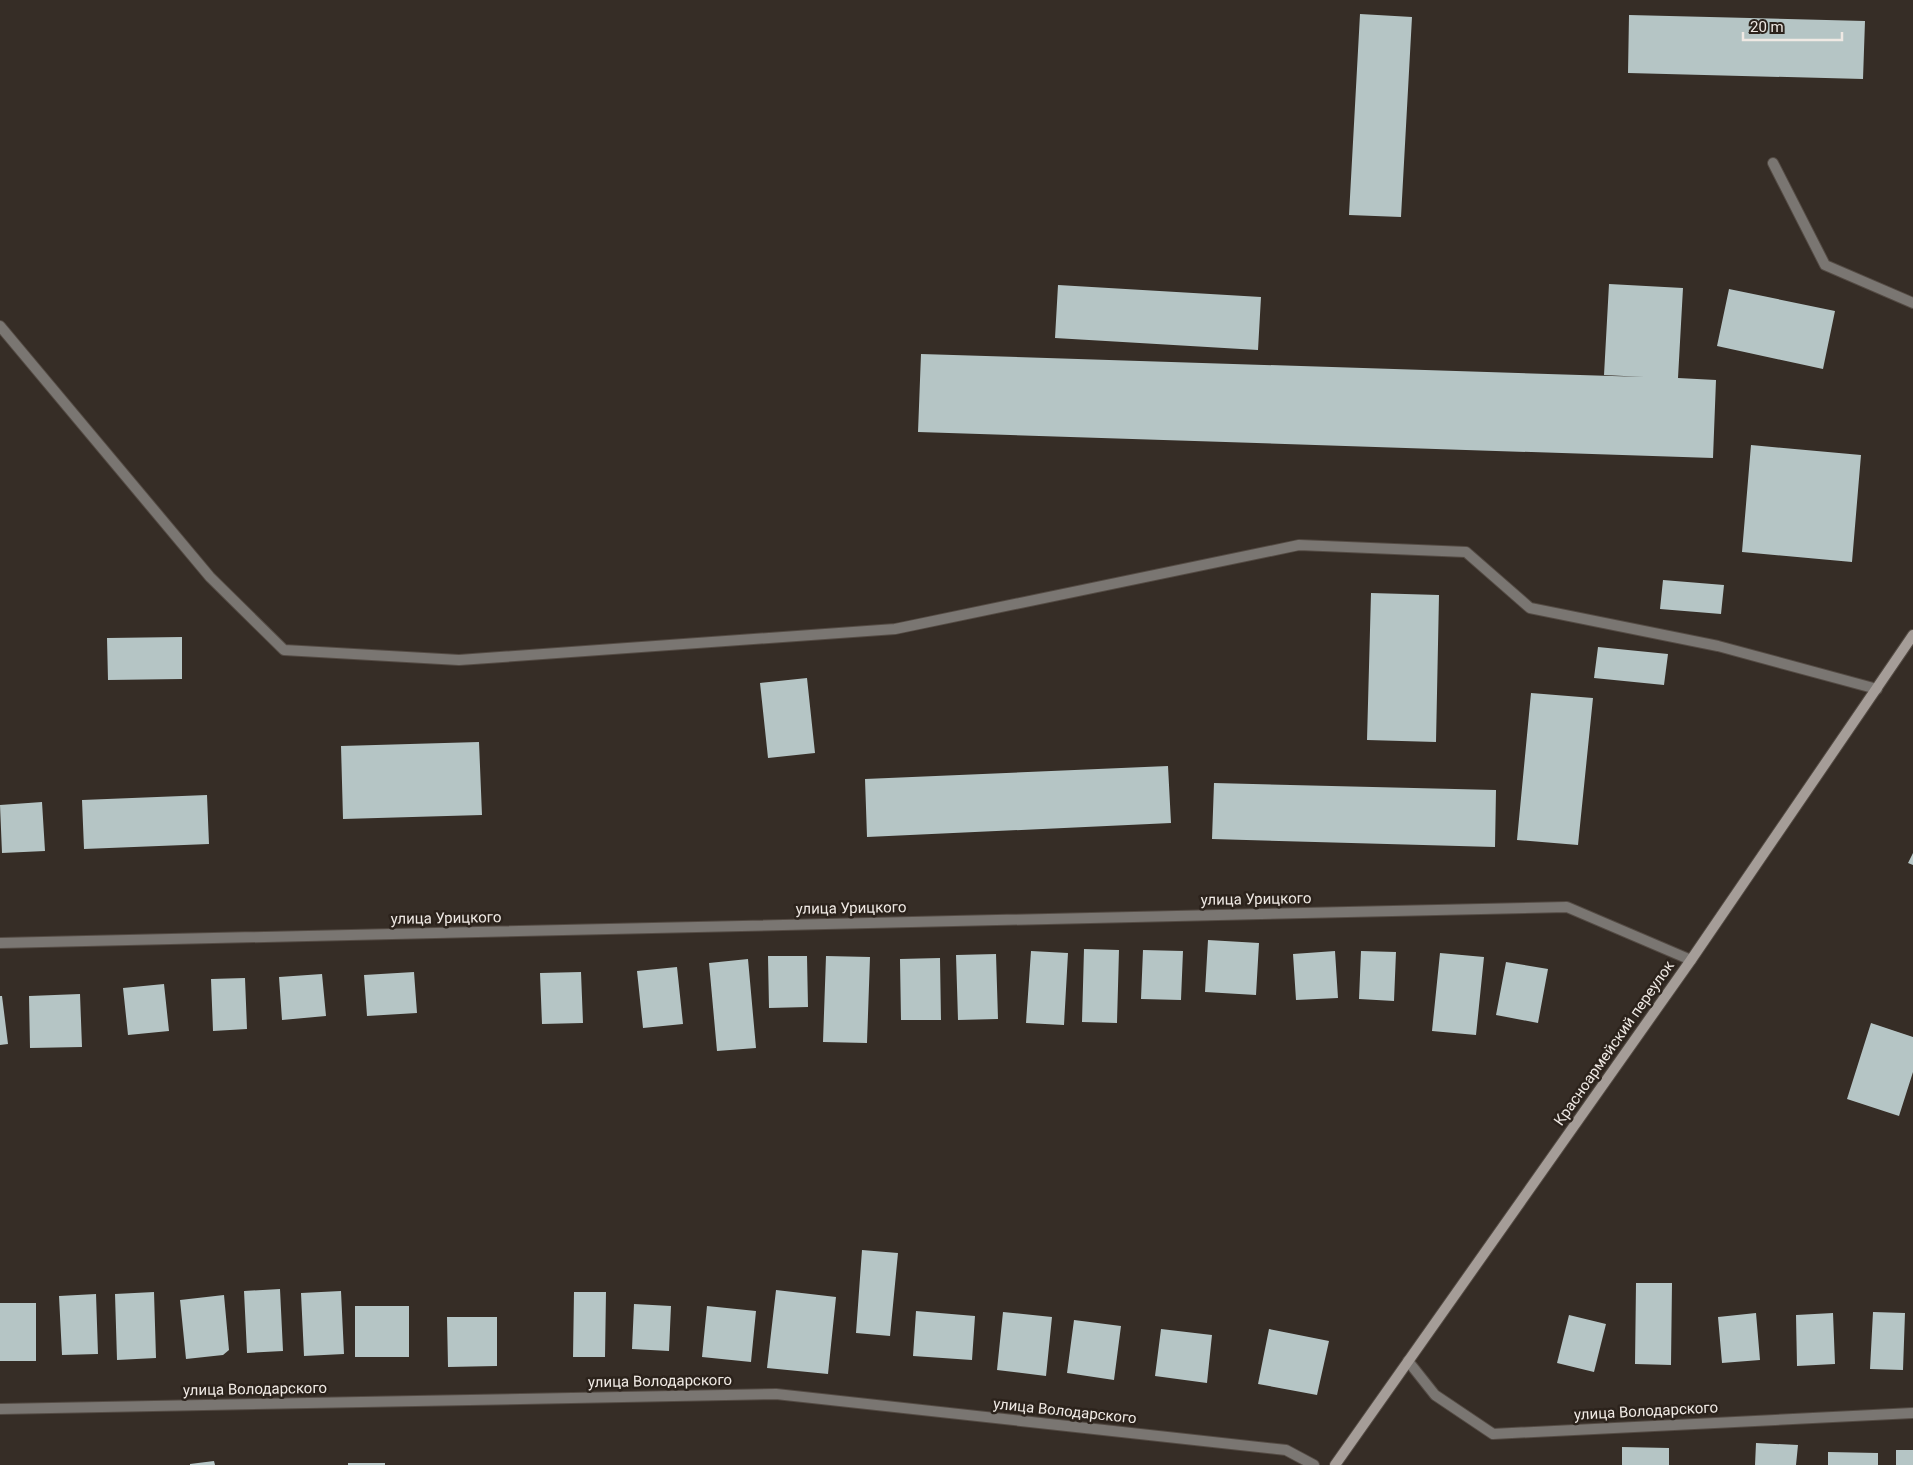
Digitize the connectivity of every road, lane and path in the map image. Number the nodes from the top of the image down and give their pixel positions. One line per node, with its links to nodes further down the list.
1 (1773, 163): 2 (street)
2 (1913, 304)
3 (0, 326): 5 (street)
4 (1913, 635): 5 (street, Красноармейский переулок)
5 (1877, 689): 7 (street, Красноармейский переулок)
6 (0, 943): 7 (street, улица Урицкого)
7 (1691, 960): 8 (street, Красноармейский переулок)
8 (1408, 1361): 10 (street, улица Володарского); 12 (street, Красноармейский переулок)
9 (0, 1409): 11 (street, улица Володарского)
10 (1913, 1413)
11 (1314, 1465)
12 (1335, 1465)

